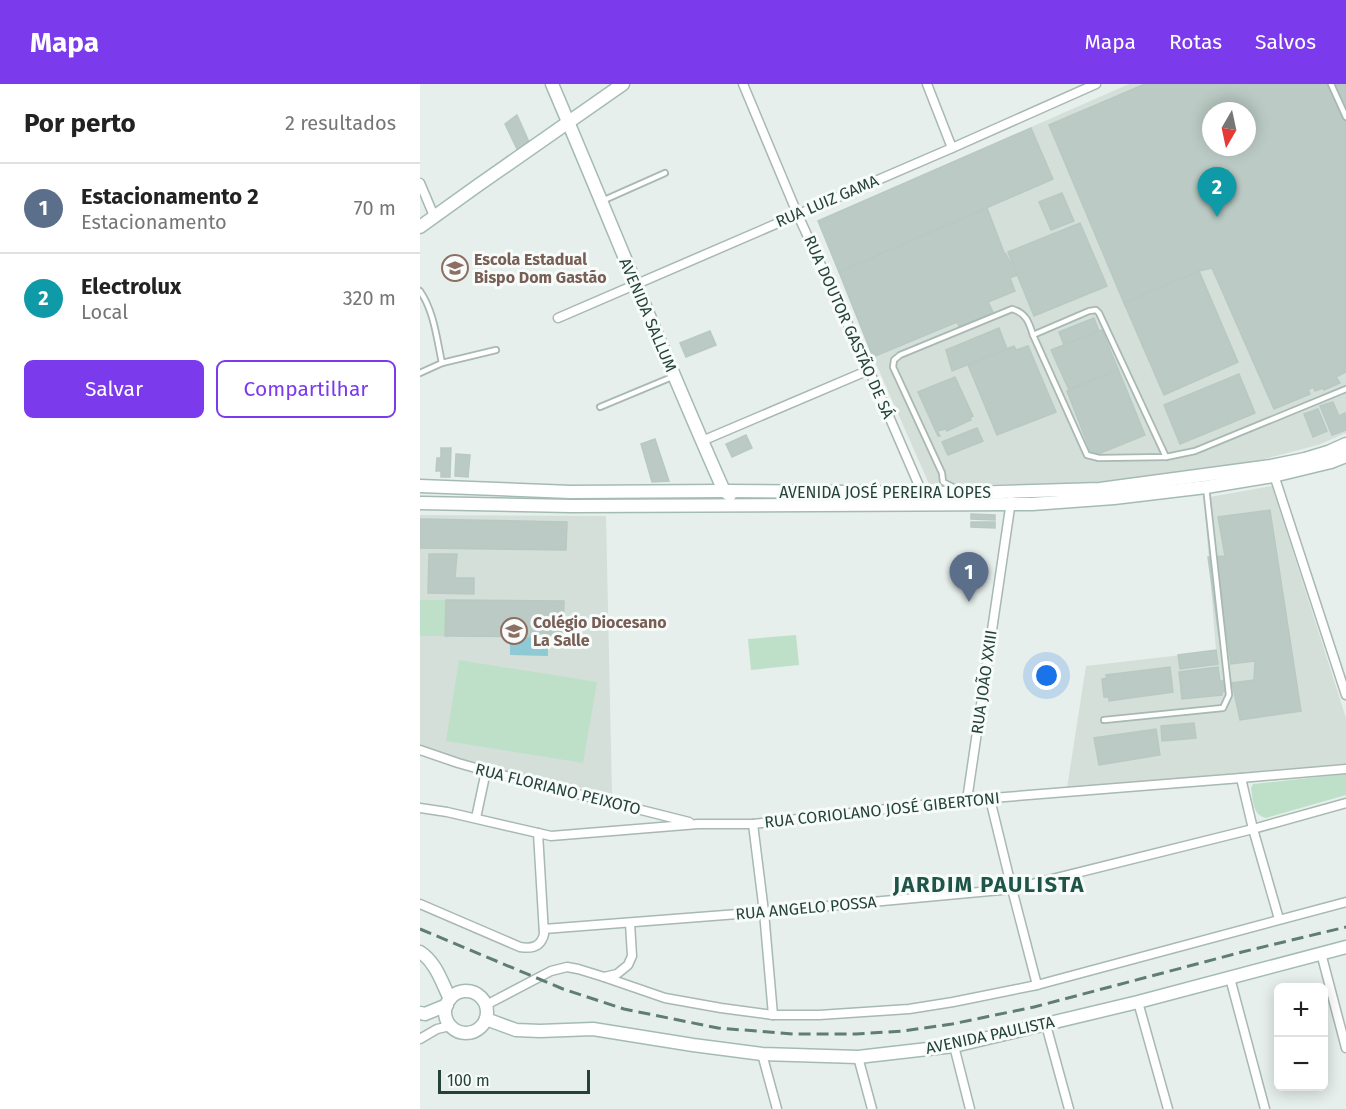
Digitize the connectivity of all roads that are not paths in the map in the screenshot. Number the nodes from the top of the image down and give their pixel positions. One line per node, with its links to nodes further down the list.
1 (552, 84): 8 (street, AVENIDA SALLUM)
2 (623, 84): 8 (street)
3 (743, 84): 13 (street, RUA DOUTOR GASTÃO DE SÁ)
4 (927, 84): 9 (street)
5 (1096, 84): 9 (street, RUA LUIZ GAMA)
6 (1331, 84): 7 (lane)
7 (1346, 117)
8 (568, 122): 12 (street, AVENIDA SALLUM); 14 (street)
9 (952, 148): 13 (street, RUA LUIZ GAMA)
10 (665, 173): 12 (lane)
11 (420, 183): 14 (street)
12 (600, 201): 16 (street, AVENIDA SALLUM)
13 (797, 213): 16 (street, RUA LUIZ GAMA); 22 (street, RUA DOUTOR GASTÃO DE SÁ)
14 (434, 216): 15 (street)
15 (420, 227)
16 (634, 284): 18 (street, RUA LUIZ GAMA); 24 (street, AVENIDA SALLUM)
17 (420, 291): 21 (lane)
18 (558, 318)
19 (1033, 335): 30 (lane); 30 (lane); 38 (lane)
20 (496, 350): 21 (lane)
21 (442, 363): 23 (lane)
22 (869, 370): 27 (street); 36 (street, RUA DOUTOR GASTÃO DE SÁ)
23 (420, 373)
24 (674, 376): 26 (lane); 27 (street, AVENIDA SALLUM)
25 (1346, 389): 30 (lane)
26 (600, 408)
27 (702, 441): 34 (street, AVENIDA SALLUM)
28 (1346, 444): 31 (street, AVENIDA JOSÉ PEREIRA LOPES)
29 (1346, 456): 31 (street, AVENIDA JOSÉ PEREIRA LOPES)
30 (1166, 457)
31 (1272, 471): 32 (street, AVENIDA JOSÉ PEREIRA LOPES); 42 (street)
32 (1205, 481): 37 (street, AVENIDA JOSÉ PEREIRA LOPES); 43 (lane)
33 (420, 486): 35 (street, AVENIDA JOSÉ PEREIRA LOPES)
34 (724, 491): 35 (street, AVENIDA JOSÉ PEREIRA LOPES); 36 (street, AVENIDA JOSÉ PEREIRA LOPES); 41 (street, AVENIDA SALLUM)
35 (572, 492): 40 (street)
36 (923, 498): 38 (street, AVENIDA JOSÉ PEREIRA LOPES); 41 (street, AVENIDA JOSÉ PEREIRA LOPES)
37 (1011, 498): 38 (street, AVENIDA JOSÉ PEREIRA LOPES); 49 (street, RUA JOÃO XXIII)
38 (965, 499)
39 (420, 503): 40 (street, AVENIDA JOSÉ PEREIRA LOPES)
40 (571, 506): 41 (street, AVENIDA JOSÉ PEREIRA LOPES)
41 (742, 506)
42 (1345, 690)
43 (1104, 720)
44 (420, 750): 46 (street, RUA FLORIANO PEIXOTO)
45 (1346, 769): 47 (street, RUA CORIOLANO JOSÉ GIBERTONI)
46 (486, 771): 52 (street); 53 (street, RUA FLORIANO PEIXOTO)
47 (1241, 778): 48 (street, RUA CORIOLANO JOSÉ GIBERTONI); 55 (street)
48 (990, 799): 49 (street, RUA CORIOLANO JOSÉ GIBERTONI); 57 (street)
49 (967, 800): 54 (street, RUA CORIOLANO JOSÉ GIBERTONI)
50 (1346, 803): 55 (street, RUA ANGELO POSSA)
51 (420, 808): 52 (street, RUA CORIOLANO JOSÉ GIBERTONI)
52 (477, 818): 56 (street, RUA CORIOLANO JOSÉ GIBERTONI)
53 (698, 824): 54 (street, RUA CORIOLANO JOSÉ GIBERTONI); 56 (street, RUA CORIOLANO JOSÉ GIBERTONI)
54 (753, 824): 60 (street)
55 (1253, 829): 57 (street, RUA ANGELO POSSA); 61 (street)
56 (538, 833): 63 (street)
57 (1012, 889): 60 (street, RUA ANGELO POSSA); 69 (street)
58 (1346, 902): 61 (street)
59 (420, 904): 63 (street)
60 (764, 912): 62 (street, RUA ANGELO POSSA); 73 (street)
61 (1279, 919): 69 (street)
62 (630, 923): 63 (street, RUA ANGELO POSSA); 67 (street)
63 (544, 929)
64 (1346, 947): 66 (street, AVENIDA PAULISTA)
65 (420, 952): 70 (street)
66 (1321, 953): 68 (street, AVENIDA PAULISTA); 80 (street)
67 (604, 977): 72 (street); 73 (street)
68 (1230, 978): 71 (street, AVENIDA PAULISTA); 88 (street)
69 (1037, 984): 73 (street)
70 (448, 1002): 72 (street); 74 (street); 77 (street)
71 (1138, 1002): 76 (street, AVENIDA PAULISTA); 87 (street)
72 (486, 1005): 75 (street)
73 (773, 1015)
74 (422, 1016)
75 (486, 1019): 77 (street); 81 (street, AVENIDA PAULISTA)
76 (1046, 1024): 79 (street, AVENIDA PAULISTA); 86 (street)
77 (450, 1026): 78 (street)
78 (420, 1039)
79 (954, 1046): 82 (street, AVENIDA PAULISTA); 85 (street)
80 (1346, 1048)
81 (762, 1054): 82 (street, AVENIDA PAULISTA); 83 (street)
82 (858, 1057): 84 (street)
83 (777, 1109)
84 (872, 1109)
85 (970, 1109)
86 (1069, 1109)
87 (1168, 1109)
88 (1265, 1109)

